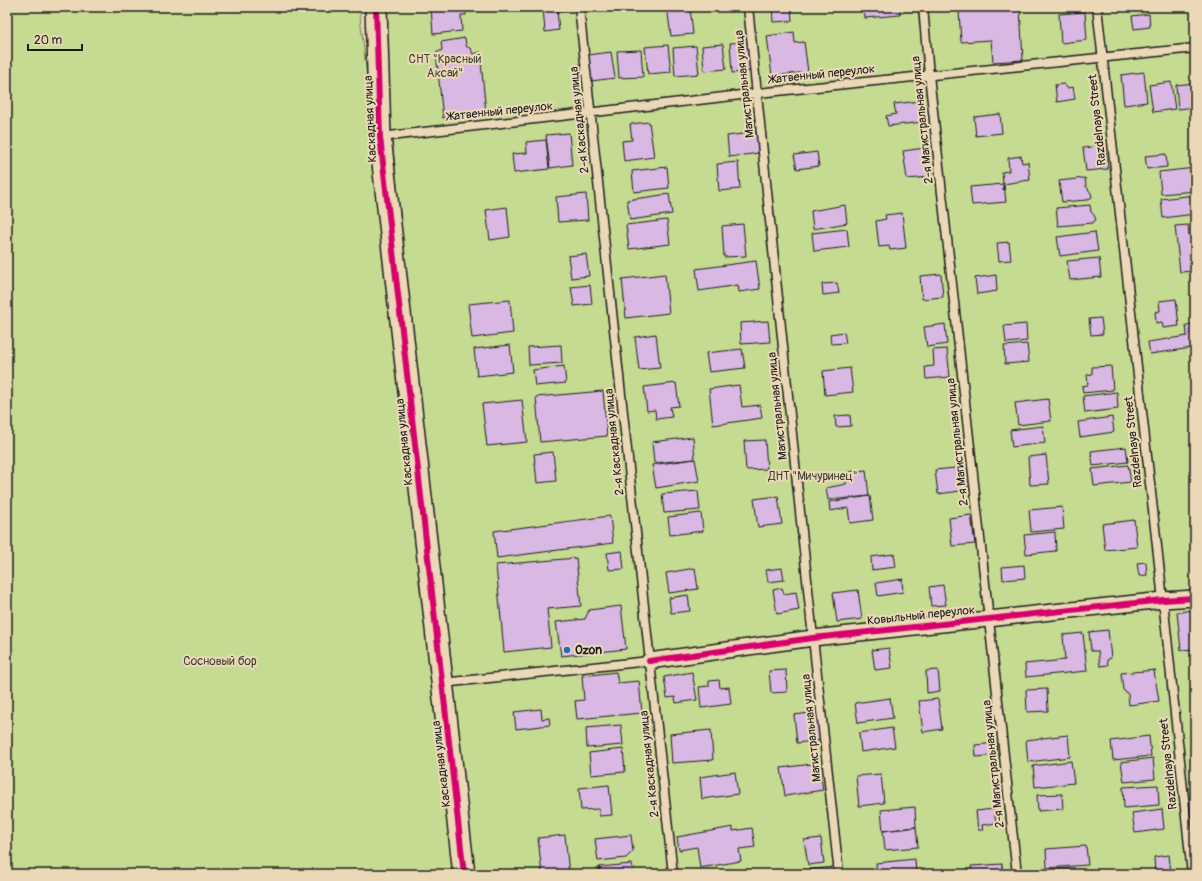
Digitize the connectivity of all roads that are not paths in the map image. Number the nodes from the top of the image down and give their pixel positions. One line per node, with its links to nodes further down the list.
1 (376, 7): 11 (street, Каскадная улица)
2 (579, 7): 10 (lane, 2-я Каскадная улица)
3 (748, 7): 9 (lane, Магистральная улица)
4 (923, 7): 8 (lane, 2-я Магистральная улица)
5 (1097, 7): 7 (lane, Razdelnaya Street)
6 (1195, 48): 7 (lane, Жатвенный переулок)
7 (1102, 57): 8 (lane, Жатвенный переулок); 13 (lane, Razdelnaya Street)
8 (929, 75): 9 (lane, Жатвенный переулок); 14 (lane, 2-я Магистральная улица)
9 (758, 93): 10 (lane, Жатвенный переулок); 15 (lane, Магистральная улица)
10 (590, 113): 11 (lane, Жатвенный переулок); 16 (lane, 2-я Каскадная улица)
11 (380, 137): 17 (street, Каскадная улица)
12 (1195, 598): 13 (street, Ковыльный переулок)
13 (1163, 600): 14 (street, Ковыльный переулок); 22 (lane, Razdelnaya Street)
14 (989, 619): 15 (street, Ковыльный переулок); 21 (lane, 2-я Магистральная улица)
15 (813, 638): 16 (street, Ковыльный переулок); 20 (lane, Магистральная улица)
16 (649, 661): 17 (lane); 19 (lane, 2-я Каскадная улица)
17 (442, 683): 18 (street, Каскадная улица)
18 (464, 874)
19 (673, 874)
20 (839, 874)
21 (1018, 874)
22 (1192, 874)

